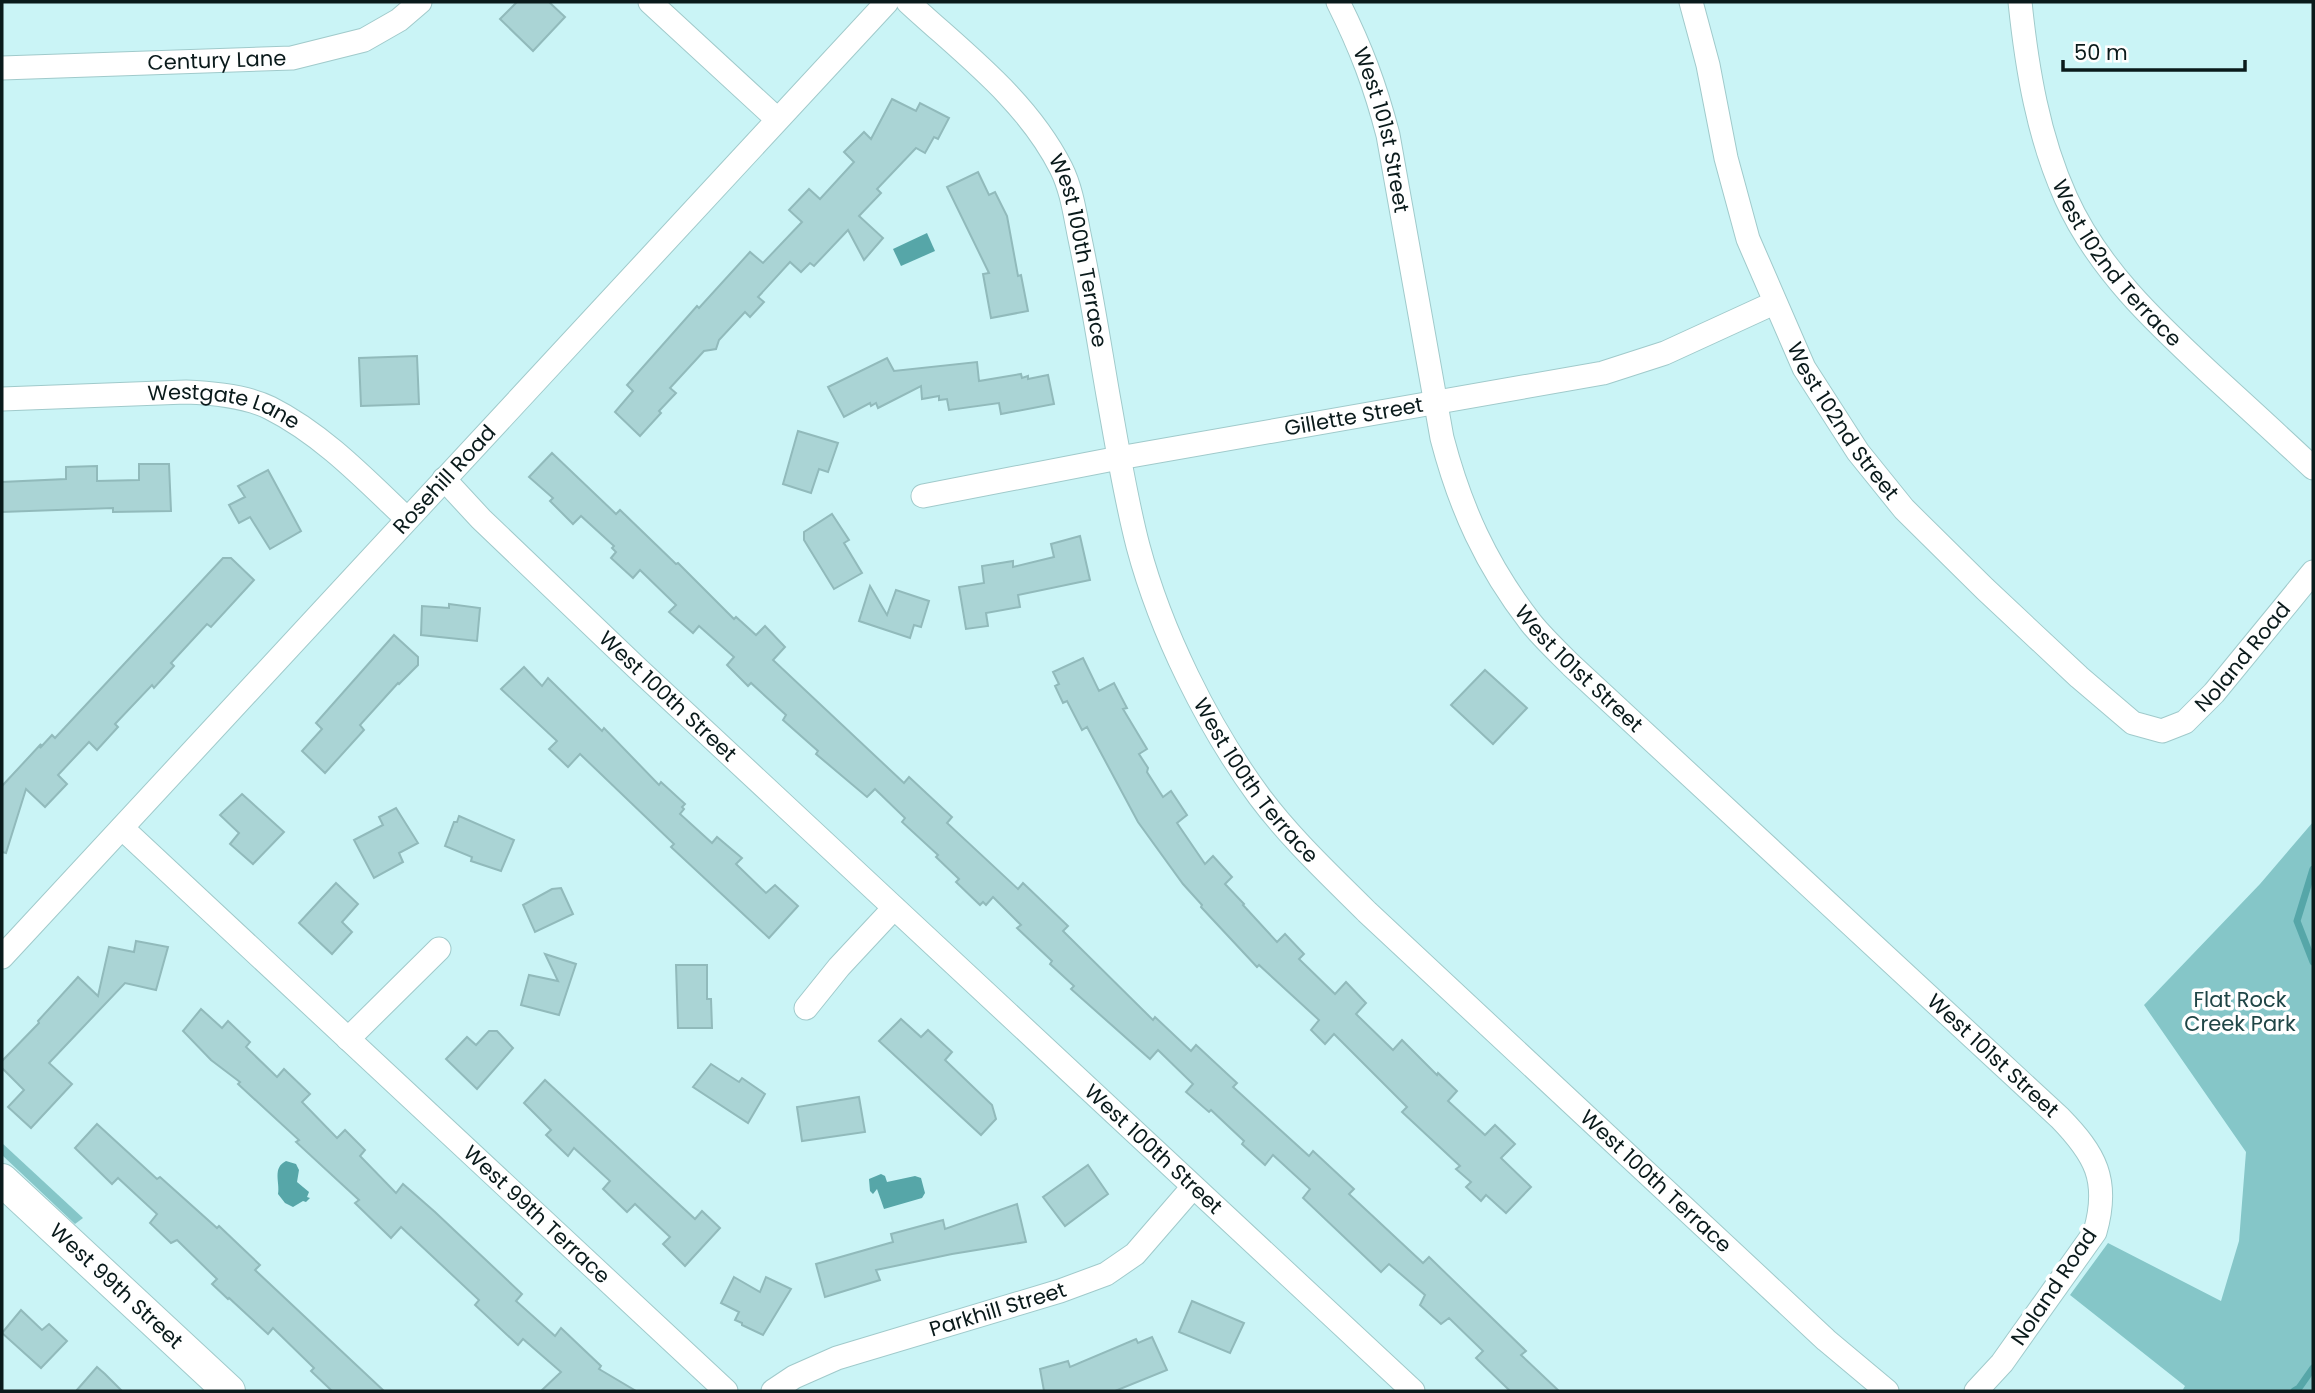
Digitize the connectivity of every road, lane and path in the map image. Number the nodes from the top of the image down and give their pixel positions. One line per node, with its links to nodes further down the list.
1 (420, 2): 8 (street, Century Lane)
2 (650, 2): 9 (street)
3 (887, 2): 9 (street, Rosehill Road)
4 (908, 2): 13 (street, West 100th Terrace)
5 (1338, 2): 12 (street, West 101st Street)
6 (1691, 2): 10 (street, West 102nd Street)
7 (2020, 2): 14 (street, West 102nd Terrace)
8 (2, 68)
9 (777, 119): 15 (street, Rosehill Road)
10 (1774, 303): 12 (street, Gillette Street); 19 (street, West 102nd Street)
11 (2, 398): 17 (street, Westgate Lane)
12 (1436, 402): 13 (street, Gillette Street); 26 (street, West 101st Street)
13 (1119, 458): 16 (street, Gillette Street); 33 (street, West 100th Terrace)
14 (2313, 468)
15 (444, 479): 17 (street, Rosehill Road); 21 (street, West 100th Street)
16 (923, 496)
17 (407, 519): 20 (street, Rosehill Road)
18 (2313, 572): 19 (street, Noland Road)
19 (2162, 731)
20 (122, 828): 23 (street, Rosehill Road); 25 (street, West 99th Terrace)
21 (894, 908): 24 (street); 28 (street, West 100th Street)
22 (439, 949): 25 (street)
23 (2, 957)
24 (806, 1008)
25 (348, 1039): 30 (street, West 99th Terrace)
26 (2099, 1171): 34 (street, Noland Road)
27 (2, 1180): 29 (street, West 99th Street)
28 (1194, 1187): 31 (street, Parkhill Street); 32 (street, West 100th Street)
29 (229, 1391)
30 (726, 1391)
31 (773, 1391)
32 (1413, 1391)
33 (1886, 1391)
34 (1976, 1391)

